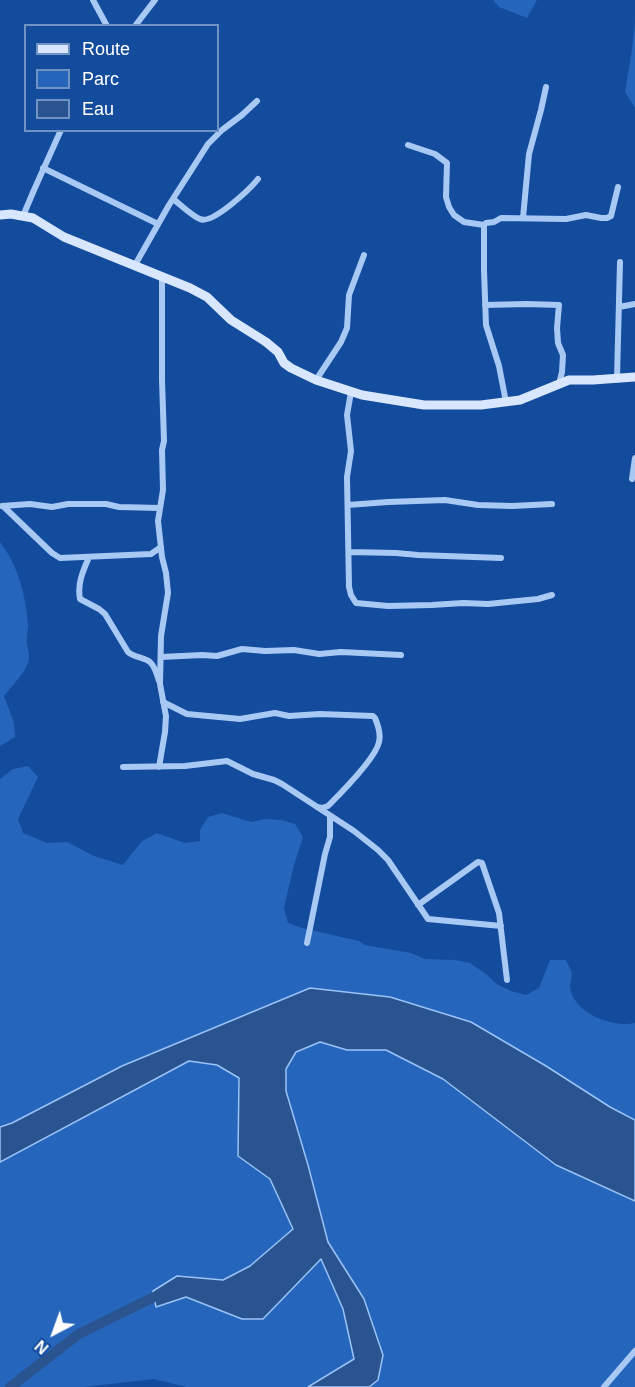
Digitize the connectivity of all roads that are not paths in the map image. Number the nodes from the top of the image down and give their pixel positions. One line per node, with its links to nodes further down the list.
1 (93, 0): 3 (street)
2 (155, 0): 4 (street)
3 (106, 24)
4 (137, 24)
5 (546, 87): 15 (street)
6 (256, 101): 12 (street)
7 (60, 132): 9 (street)
8 (408, 146): 17 (street)
9 (43, 168): 14 (street); 16 (street)
10 (258, 179): 12 (street)
11 (618, 187): 15 (street)
12 (173, 199): 16 (street)
13 (0, 215): 14 (main road)
14 (23, 216): 20 (main road)
15 (523, 218): 17 (street)
16 (158, 224): 20 (street)
17 (484, 225): 23 (street)
18 (364, 255): 27 (street)
19 (620, 262): 24 (street)
20 (135, 265): 21 (main road)
21 (162, 276): 27 (main road); 36 (street)
22 (635, 304): 24 (street)
23 (485, 305): 28 (street); 30 (street)
24 (619, 307): 26 (street)
25 (635, 377): 26 (main road)
26 (617, 378): 28 (main road)
27 (316, 380): 29 (main road)
28 (559, 384): 30 (main road)
29 (351, 392): 30 (main road); 34 (street)
30 (506, 402)
31 (635, 458): 32 (street)
32 (632, 479)
33 (552, 504): 34 (street)
34 (348, 505): 38 (street)
35 (2, 506): 36 (street); 39 (street)
36 (159, 508): 37 (street)
37 (161, 547): 39 (street); 43 (street)
38 (349, 552): 40 (street); 41 (street)
39 (89, 557): 44 (street)
40 (501, 558)
41 (552, 595)
42 (401, 655): 43 (street)
43 (161, 657): 44 (street)
44 (160, 684): 45 (street)
45 (163, 702): 47 (street); 48 (street)
46 (123, 767): 47 (street)
47 (159, 767): 48 (street)
48 (316, 807): 49 (street)
49 (330, 817): 50 (street); 52 (street)
50 (418, 905): 51 (street); 51 (street)
51 (501, 926): 53 (street)
52 (307, 943)
53 (507, 980)
54 (635, 1351): 55 (street)
55 (604, 1387)

